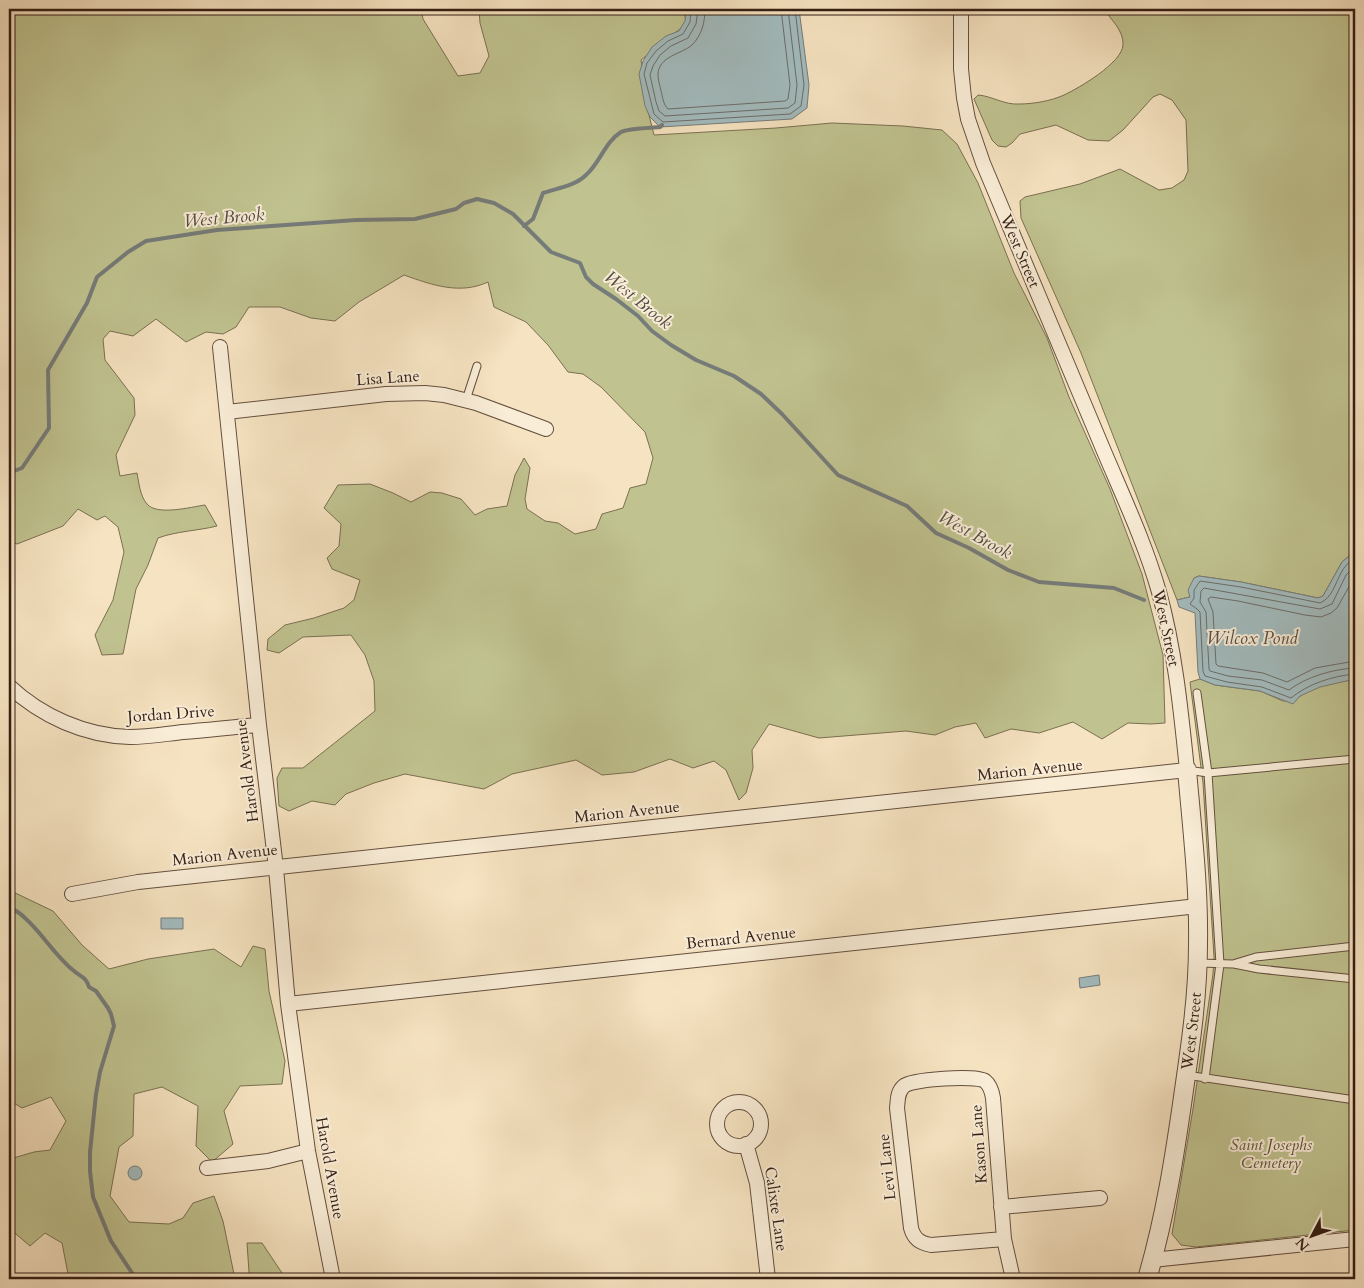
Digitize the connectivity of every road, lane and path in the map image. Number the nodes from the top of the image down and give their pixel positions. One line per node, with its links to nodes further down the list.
1 (961, 9): 11 (street, West Street)
2 (220, 347): 5 (street, Harold Avenue)
3 (477, 366): 4 (lane)
4 (466, 400): 5 (street, Lisa Lane); 6 (street, Lisa Lane)
5 (227, 412): 9 (street, Harold Avenue)
6 (546, 429)
7 (9, 686): 9 (street, Jordan Drive)
8 (1197, 693): 12 (lane)
9 (259, 724): 13 (street, Harold Avenue)
10 (1355, 760): 12 (lane)
11 (1187, 770): 12 (lane); 13 (street, Marion Avenue); 15 (street, West Street)
12 (1208, 774): 18 (lane)
13 (276, 868): 14 (street, Marion Avenue); 21 (street, Harold Avenue)
14 (72, 894)
15 (1198, 906): 17 (street, West Street); 21 (street, Bernard Avenue)
16 (1355, 946): 19 (lane)
17 (1198, 963): 18 (lane); 22 (street, West Street)
18 (1220, 964): 19 (lane); 23 (lane)
19 (1233, 964): 20 (lane)
20 (1355, 979)
21 (288, 1004): 27 (street, Harold Avenue)
22 (1186, 1075): 23 (lane); 33 (street, West Street)
23 (1205, 1079): 25 (lane)
24 (985, 1081): 30 (street, Kason Lane); 31 (street, Levi Lane)
25 (1355, 1100)
26 (746, 1144): 35 (street, Calixte Lane)
27 (308, 1151): 28 (street); 34 (street, Harold Avenue)
28 (208, 1168)
29 (1100, 1198): 30 (street)
30 (1001, 1207): 31 (street, Kason Lane)
31 (1004, 1239): 36 (street, Kason Lane)
32 (1355, 1239): 33 (street)
33 (1152, 1260): 37 (street, West Street)
34 (333, 1279)
35 (768, 1279)
36 (1013, 1279)
37 (1147, 1279)

